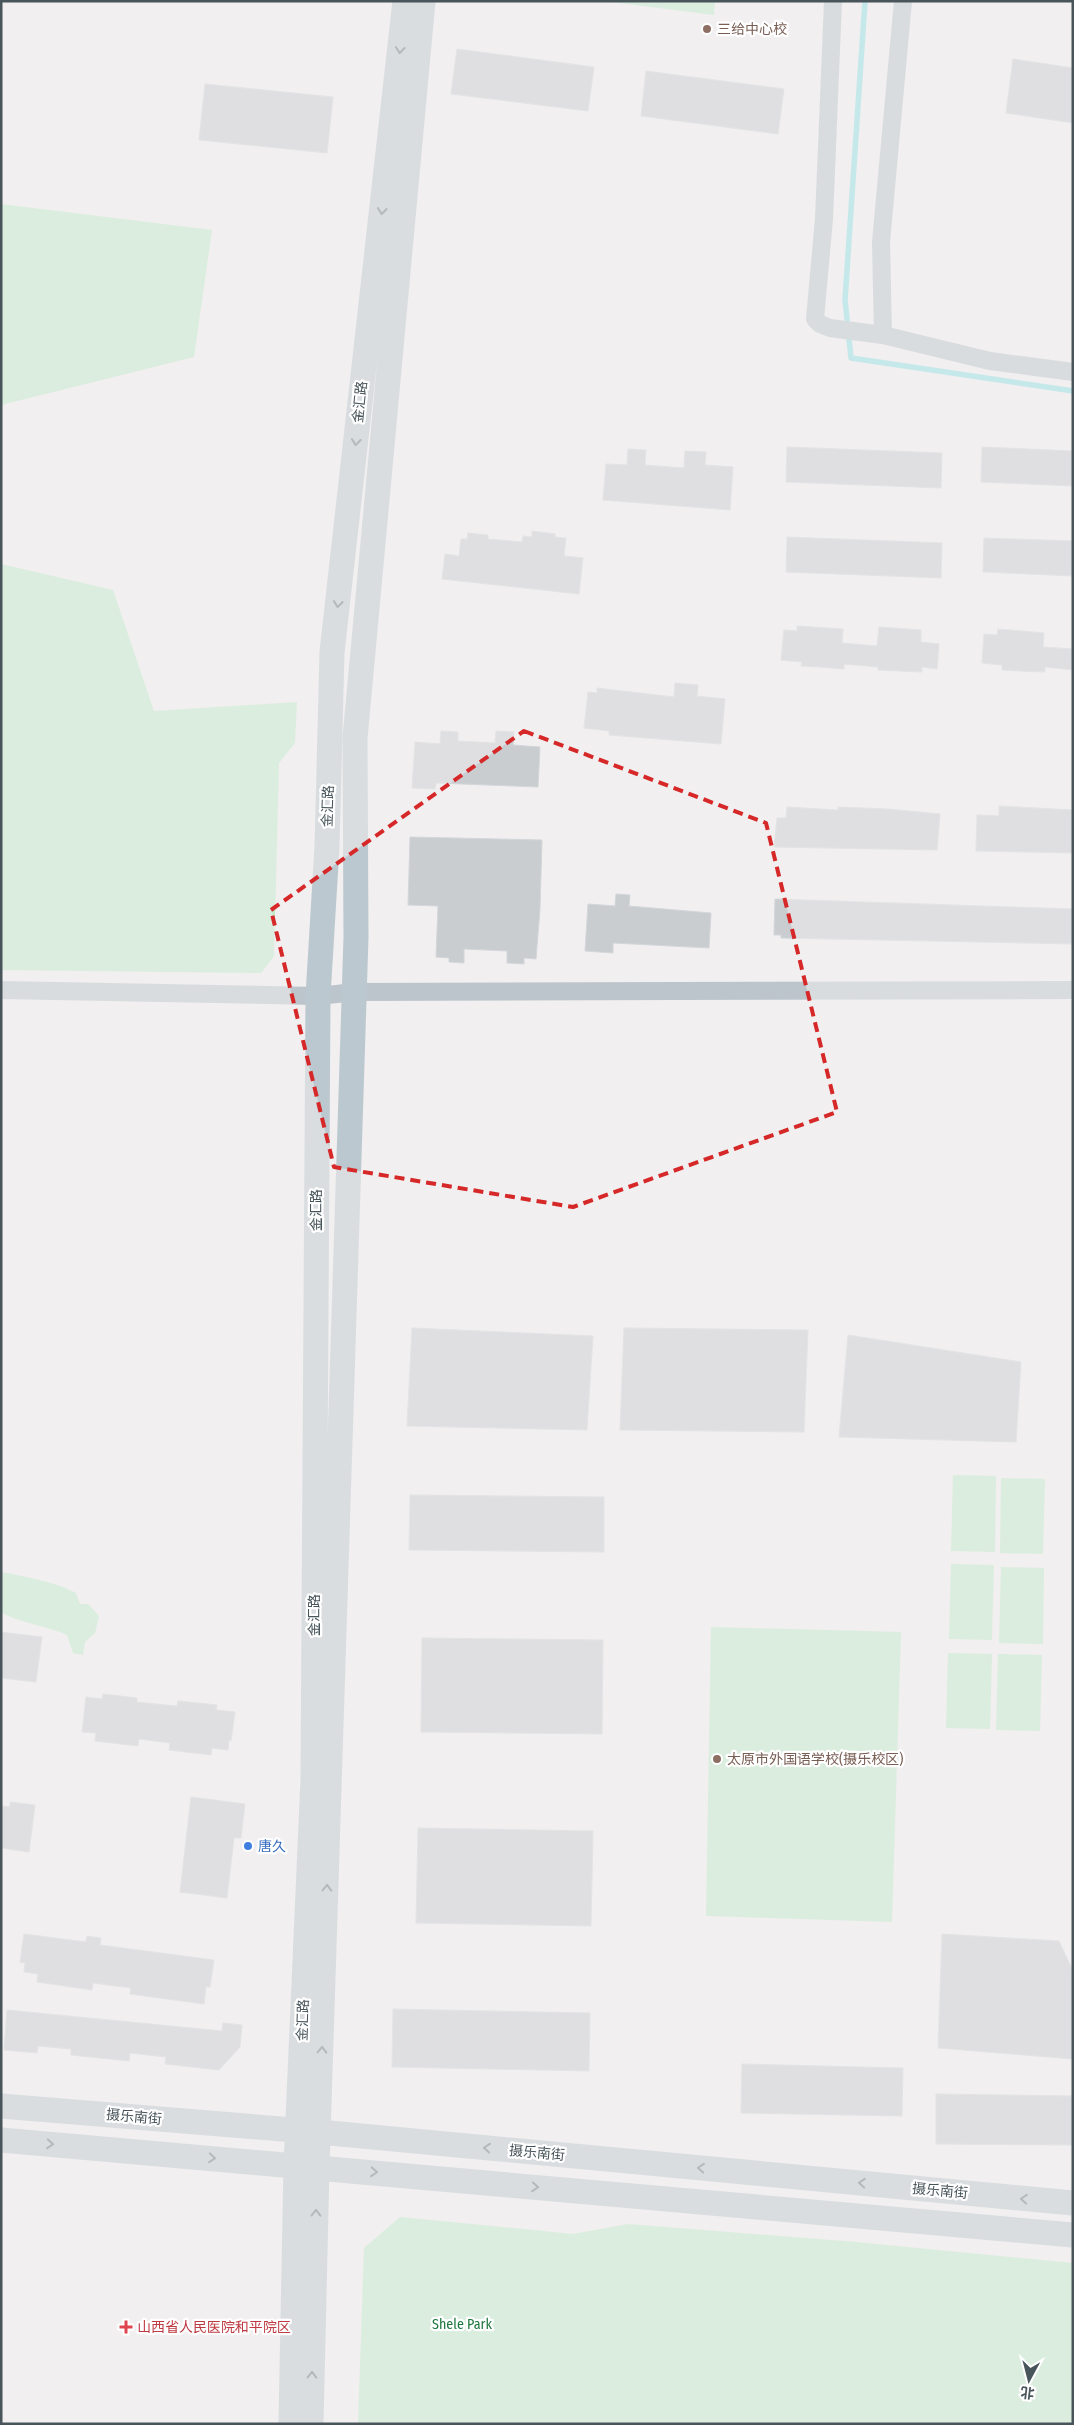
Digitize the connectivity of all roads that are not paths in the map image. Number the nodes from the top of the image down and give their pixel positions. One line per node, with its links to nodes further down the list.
1 (405, 1): 10 (street, 金汇路, one-way to 10)
2 (423, 1): 9 (street, 金汇路)
3 (833, 1): 5 (street)
4 (903, 1): 5 (street)
5 (883, 335): 6 (street)
6 (1073, 372)
7 (1, 990): 10 (street)
8 (1073, 990): 9 (street)
9 (354, 994): 10 (street); 12 (street, 金汇路, one-way to 9)
10 (318, 996): 12 (street, 金汇路)
11 (1, 2106): 12 (street, 摄乐南街)
12 (309, 2131): 14 (street, 金汇路); 15 (street, 摄乐南街, one-way to 12)
13 (1, 2140): 14 (street, one-way to 14)
14 (306, 2166): 16 (street, one-way to 16); 17 (street, 金汇路); 18 (street, 金汇路, one-way to 14)
15 (1073, 2203)
16 (1073, 2235)
17 (291, 2424)
18 (311, 2424)

